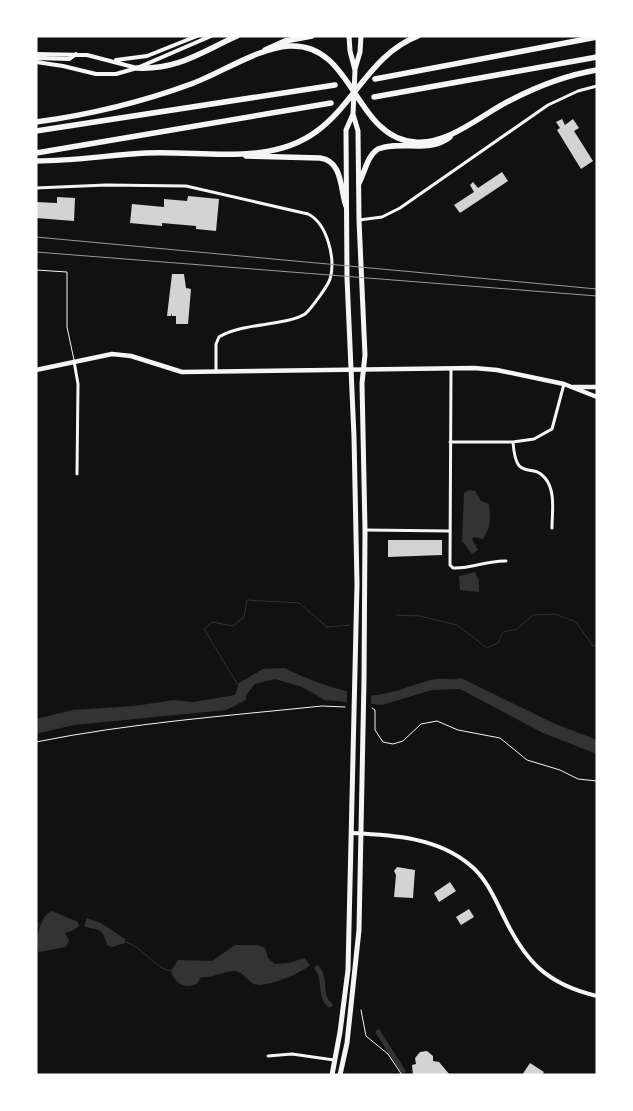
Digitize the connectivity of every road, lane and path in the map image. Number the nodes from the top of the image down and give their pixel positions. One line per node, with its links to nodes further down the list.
1 (197, 36): 14 (street)
2 (211, 36): 16 (street)
3 (237, 36): 16 (highway)
4 (312, 36): 11 (highway)
5 (349, 36): 17 (main road)
6 (361, 36): 17 (main road)
7 (418, 36): 22 (highway)
8 (597, 37): 19 (highway)
9 (36, 54): 10 (street)
10 (76, 54): 13 (street); 14 (street)
11 (257, 55): 22 (highway); 26 (highway)
12 (597, 57): 23 (highway)
13 (36, 58)
14 (109, 60): 16 (street)
15 (36, 62): 16 (street)
16 (137, 68)
17 (354, 70): 22 (main road)
18 (597, 70): 27 (highway)
19 (374, 79)
20 (335, 85): 28 (highway)
21 (597, 86): 35 (street)
22 (354, 91): 25 (main road); 27 (highway); 29 (highway)
23 (374, 97)
24 (331, 103): 30 (highway)
25 (353, 114): 32 (main road); 34 (main road)
26 (36, 122)
27 (460, 128): 32 (highway)
28 (36, 131)
29 (207, 153): 31 (highway); 34 (highway)
30 (36, 154)
31 (36, 161)
32 (359, 183): 35 (main road)
33 (36, 188): 42 (street)
34 (346, 206): 40 (main road)
35 (359, 220): 41 (main road)
36 (36, 270): 37 (lane)
37 (74, 361): 39 (main road); 42 (main road); 49 (street)
38 (451, 368): 41 (main road); 43 (main road); 47 (street)
39 (36, 370)
40 (352, 370): 41 (main road); 42 (main road); 58 (main road)
41 (363, 370): 51 (main road)
42 (216, 372)
43 (564, 384): 44 (main road); 48 (street)
44 (572, 387): 45 (main road); 46 (main road)
45 (597, 387)
46 (597, 398)
47 (450, 442): 48 (street); 52 (street)
48 (513, 442): 50 (street)
49 (77, 474)
50 (552, 528)
51 (365, 530): 52 (street); 59 (main road)
52 (450, 530): 53 (street)
53 (506, 561)
54 (346, 707): 56 (path)
55 (372, 708): 57 (path)
56 (36, 742)
57 (597, 781)
58 (351, 832): 59 (street); 63 (main road)
59 (362, 833): 60 (street); 65 (main road)
60 (597, 996)
61 (361, 1010): 66 (path)
62 (268, 1056): 63 (street)
63 (335, 1060): 64 (main road)
64 (332, 1075)
65 (340, 1075)
66 (402, 1075)

